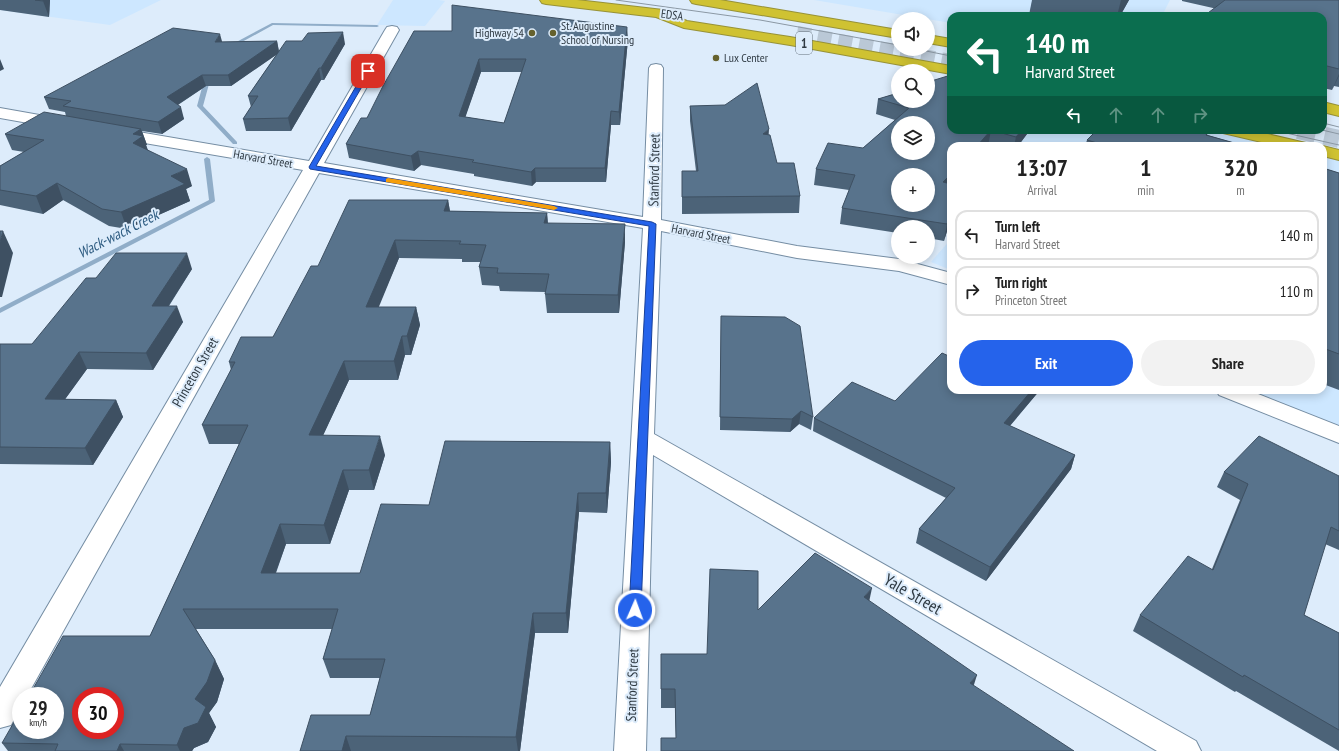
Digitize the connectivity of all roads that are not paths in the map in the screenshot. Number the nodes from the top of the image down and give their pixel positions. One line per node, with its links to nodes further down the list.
1 (546, 0): 4 (highway, EDSA / 1)
2 (696, 0): 9 (highway, EDSA / 1)
3 (739, 0): 5 (highway, 1)
4 (658, 13): 8 (highway, EDSA / 1); 14 (highway, 1)
5 (891, 25)
6 (392, 30): 26 (street, Princeton Street)
7 (935, 32): 10 (highway)
8 (797, 33)
9 (891, 33)
10 (947, 34)
11 (935, 40): 12 (highway)
12 (947, 42)
13 (656, 68): 27 (street, Stanford Street)
14 (947, 69)
15 (1327, 108): 16 (highway)
16 (1339, 111)
17 (0, 113): 20 (street)
18 (1327, 119): 19 (highway)
19 (1339, 122)
20 (75, 126)
21 (98, 130): 26 (street, Harvard Street)
22 (1247, 134): 23 (highway)
23 (1282, 142)
24 (1327, 152): 25 (highway)
25 (1339, 155)
26 (312, 167): 27 (street, Harvard Street); 32 (street, Princeton Street)
27 (652, 224): 28 (street, Harvard Street); 31 (street, Stanford Street)
28 (947, 277)
29 (1237, 394): 30 (street)
30 (1339, 435)
31 (642, 438): 33 (street, Stanford Street); 34 (street, Yale Street)
32 (0, 715)
33 (630, 751)
34 (1185, 751)

